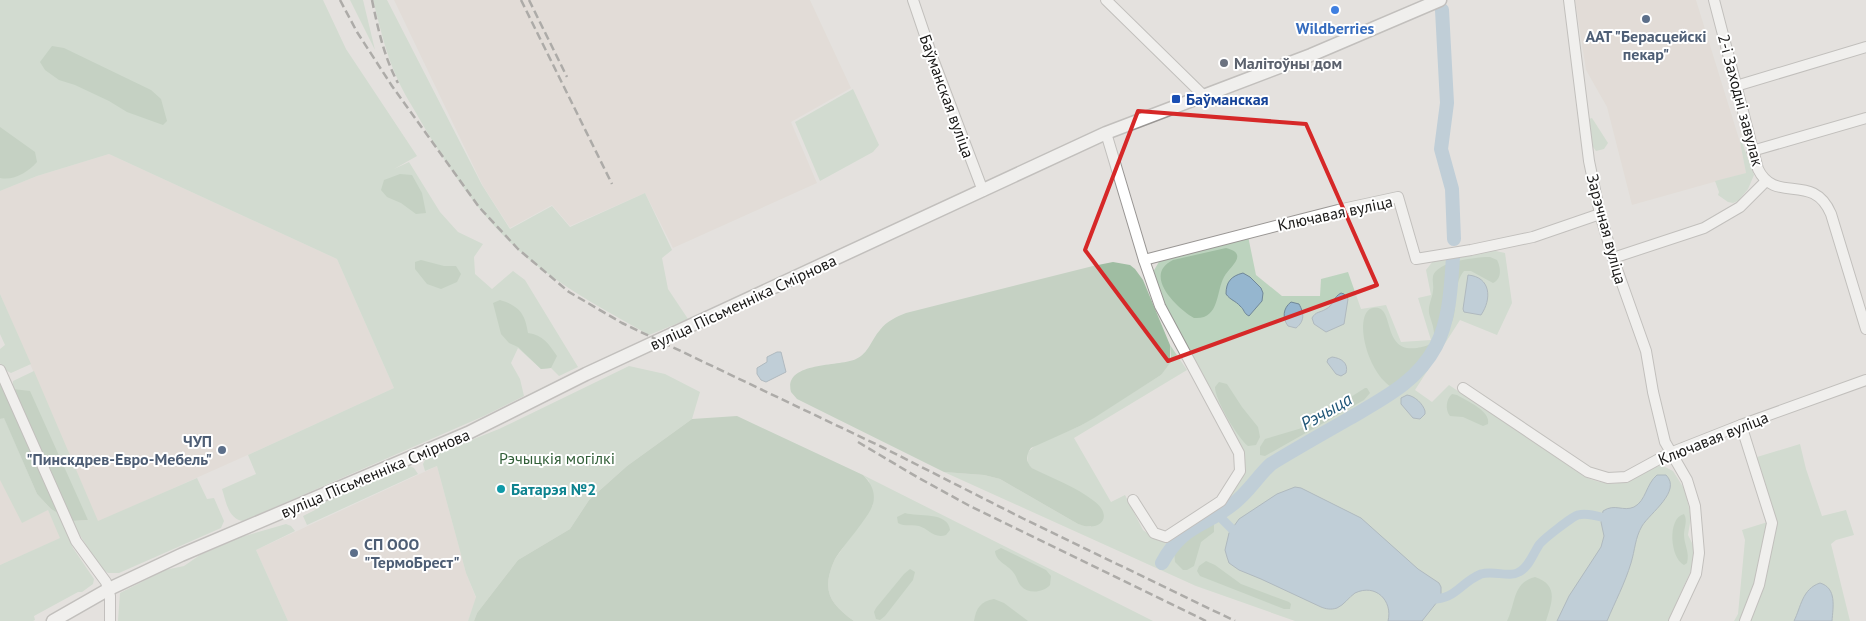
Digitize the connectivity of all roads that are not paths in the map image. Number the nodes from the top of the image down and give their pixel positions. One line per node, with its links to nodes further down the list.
1 (913, 0): 13 (street, Баўманская вуліца)
2 (1106, 0): 8 (street)
3 (1440, 0): 8 (main road, вуліца Пісьменніка Смірнова)
4 (1569, 0): 14 (street, Зарэчная вуліца)
5 (1714, 0): 7 (street, 2-і Заходні завулак)
6 (1866, 47): 7 (street)
7 (1736, 86): 11 (street, 2-і Заходні завулак)
8 (1203, 95): 10 (main road, вуліца Пісьменніка Смірнова)
9 (1866, 118): 11 (street)
10 (1106, 133): 13 (main road, вуліца Пісьменніка Смірнова); 16 (street)
11 (1752, 151): 12 (street, 2-і Заходні завулак)
12 (1766, 182): 15 (street); 17 (street, 2-і Заходні завулак)
13 (983, 191): 24 (main road, вуліца Пісьменніка Смірнова)
14 (1600, 214): 15 (street, Зарэчная вуліца); 16 (street, Ключавая вуліца)
15 (1613, 258): 22 (street, Зарэчная вуліца)
16 (1144, 260): 23 (street)
17 (1866, 329)
18 (0, 370): 24 (street)
19 (1866, 380): 21 (street, Ключавая вуліца)
20 (1463, 388): 22 (street, Ключавая вуліца)
21 (1741, 425): 22 (street, Ключавая вуліца); 28 (street)
22 (1670, 453): 27 (street, Зарэчная вуліца)
23 (1133, 500)
24 (109, 589): 25 (main road, вуліца Пісьменніка Смірнова); 26 (street)
25 (53, 621)
26 (110, 621)
27 (1674, 621)
28 (1745, 621)

